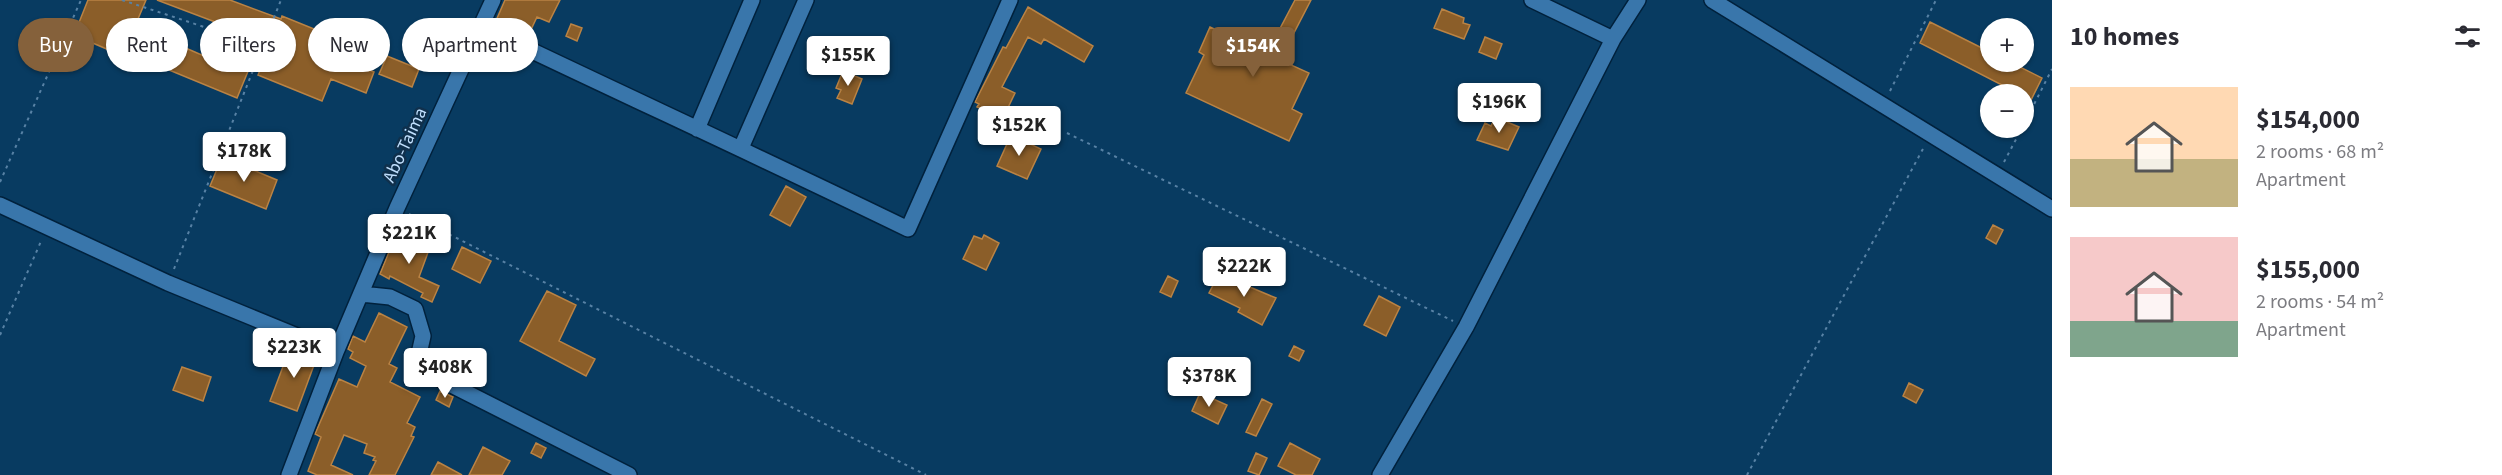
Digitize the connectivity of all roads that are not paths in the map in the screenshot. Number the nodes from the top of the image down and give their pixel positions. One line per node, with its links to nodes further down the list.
1 (493, 0): 8 (street, Abo-Taima)
2 (752, 0): 12 (street)
3 (806, 0): 13 (street)
4 (1010, 0): 13 (street)
5 (1532, 0): 9 (street)
6 (1638, 0): 9 (street)
7 (1712, 0): 15 (street)
8 (486, 18)
9 (1613, 39): 20 (street)
10 (538, 54): 12 (street)
11 (461, 72): 16 (street, Abo-Taima)
12 (697, 129): 13 (street)
13 (741, 148)
14 (0, 205): 17 (street)
15 (2052, 209)
16 (361, 294): 17 (street, Abo-Taima); 19 (street)
17 (336, 352): 18 (street, Abo-Taima)
18 (289, 475)
19 (629, 475)
20 (1380, 475)

